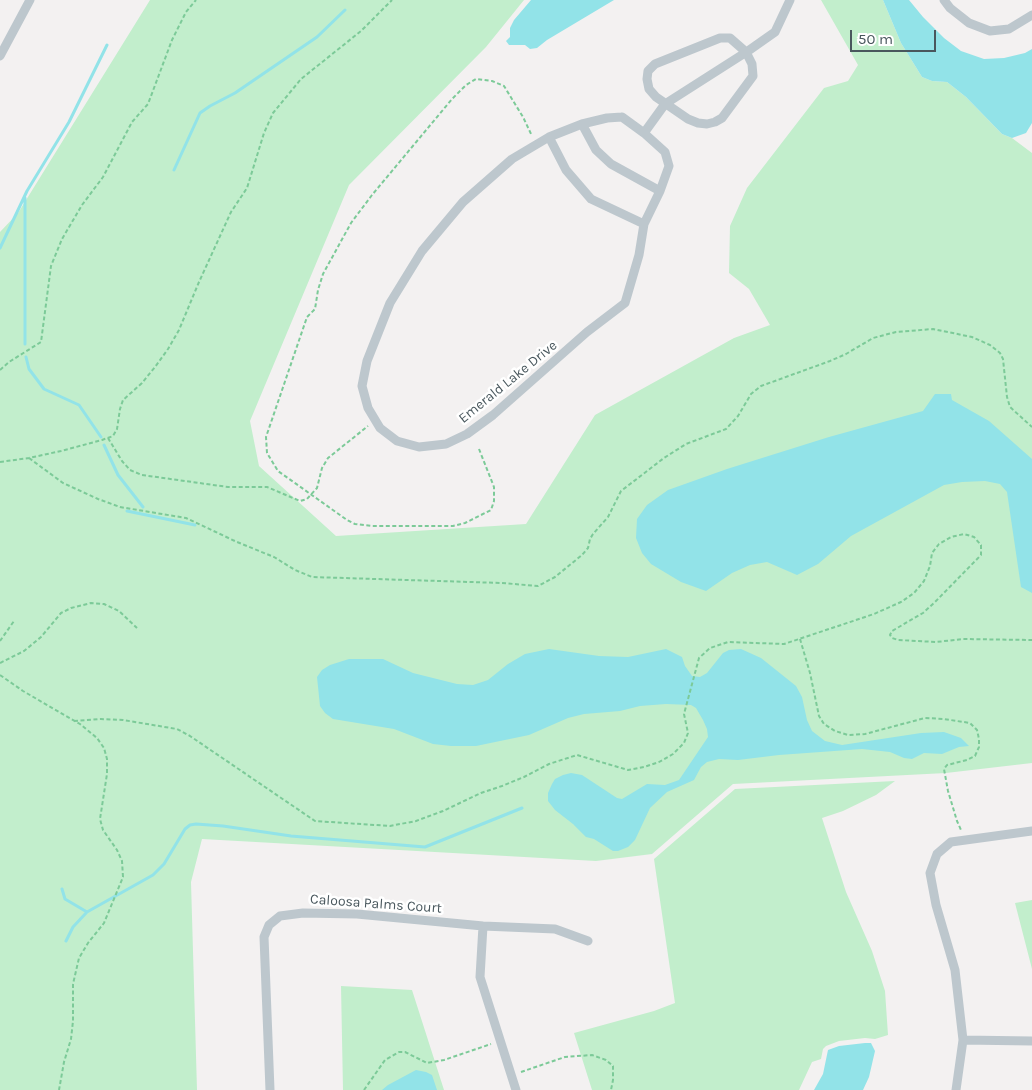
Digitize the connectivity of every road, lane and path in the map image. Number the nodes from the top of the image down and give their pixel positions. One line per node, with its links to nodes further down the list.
1 (30, 0): 8 (street)
2 (196, 0): 16 (path)
3 (392, 0): 19 (path)
4 (790, 0): 7 (street)
5 (944, 0): 6 (street)
6 (1032, 15)
7 (746, 52): 9 (street); 9 (street); 9 (street)
8 (0, 56)
9 (664, 104): 11 (street)
10 (582, 124): 11 (street, Emerald Lake Drive); 12 (street, Emerald Lake Drive); 14 (street)
11 (644, 132): 14 (street, Emerald Lake Drive)
12 (549, 136): 13 (street, Emerald Lake Drive); 15 (street)
13 (536, 144): 17 (street, Emerald Lake Drive); 23 (path)
14 (660, 191): 15 (street, Emerald Lake Drive)
15 (644, 224): 17 (street, Emerald Lake Drive)
16 (0, 370)
17 (375, 420): 23 (path)
18 (1032, 427): 21 (path)
19 (108, 438): 21 (path); 23 (path)
20 (480, 449): 23 (path)
21 (29, 458): 22 (path)
22 (0, 462)
23 (312, 494)
24 (14, 621): 28 (path)
25 (137, 628): 29 (path)
26 (800, 639): 27 (path); 31 (path); 33 (path)
27 (1032, 640)
28 (0, 641)
29 (0, 663)
30 (0, 675): 31 (path)
31 (74, 721): 40 (path)
32 (1032, 831): 33 (street)
33 (966, 840): 36 (street)
34 (483, 926): 35 (street, Caloosa Palms Court); 37 (street); 41 (street, Caloosa Palms Court)
35 (588, 941)
36 (963, 1040): 38 (street); 45 (street)
37 (501, 1041): 39 (street); 42 (path)
38 (1032, 1041)
39 (512, 1075): 43 (street); 44 (path)
40 (59, 1090)
41 (270, 1090)
42 (364, 1090)
43 (516, 1090)
44 (610, 1090)
45 (956, 1090)

